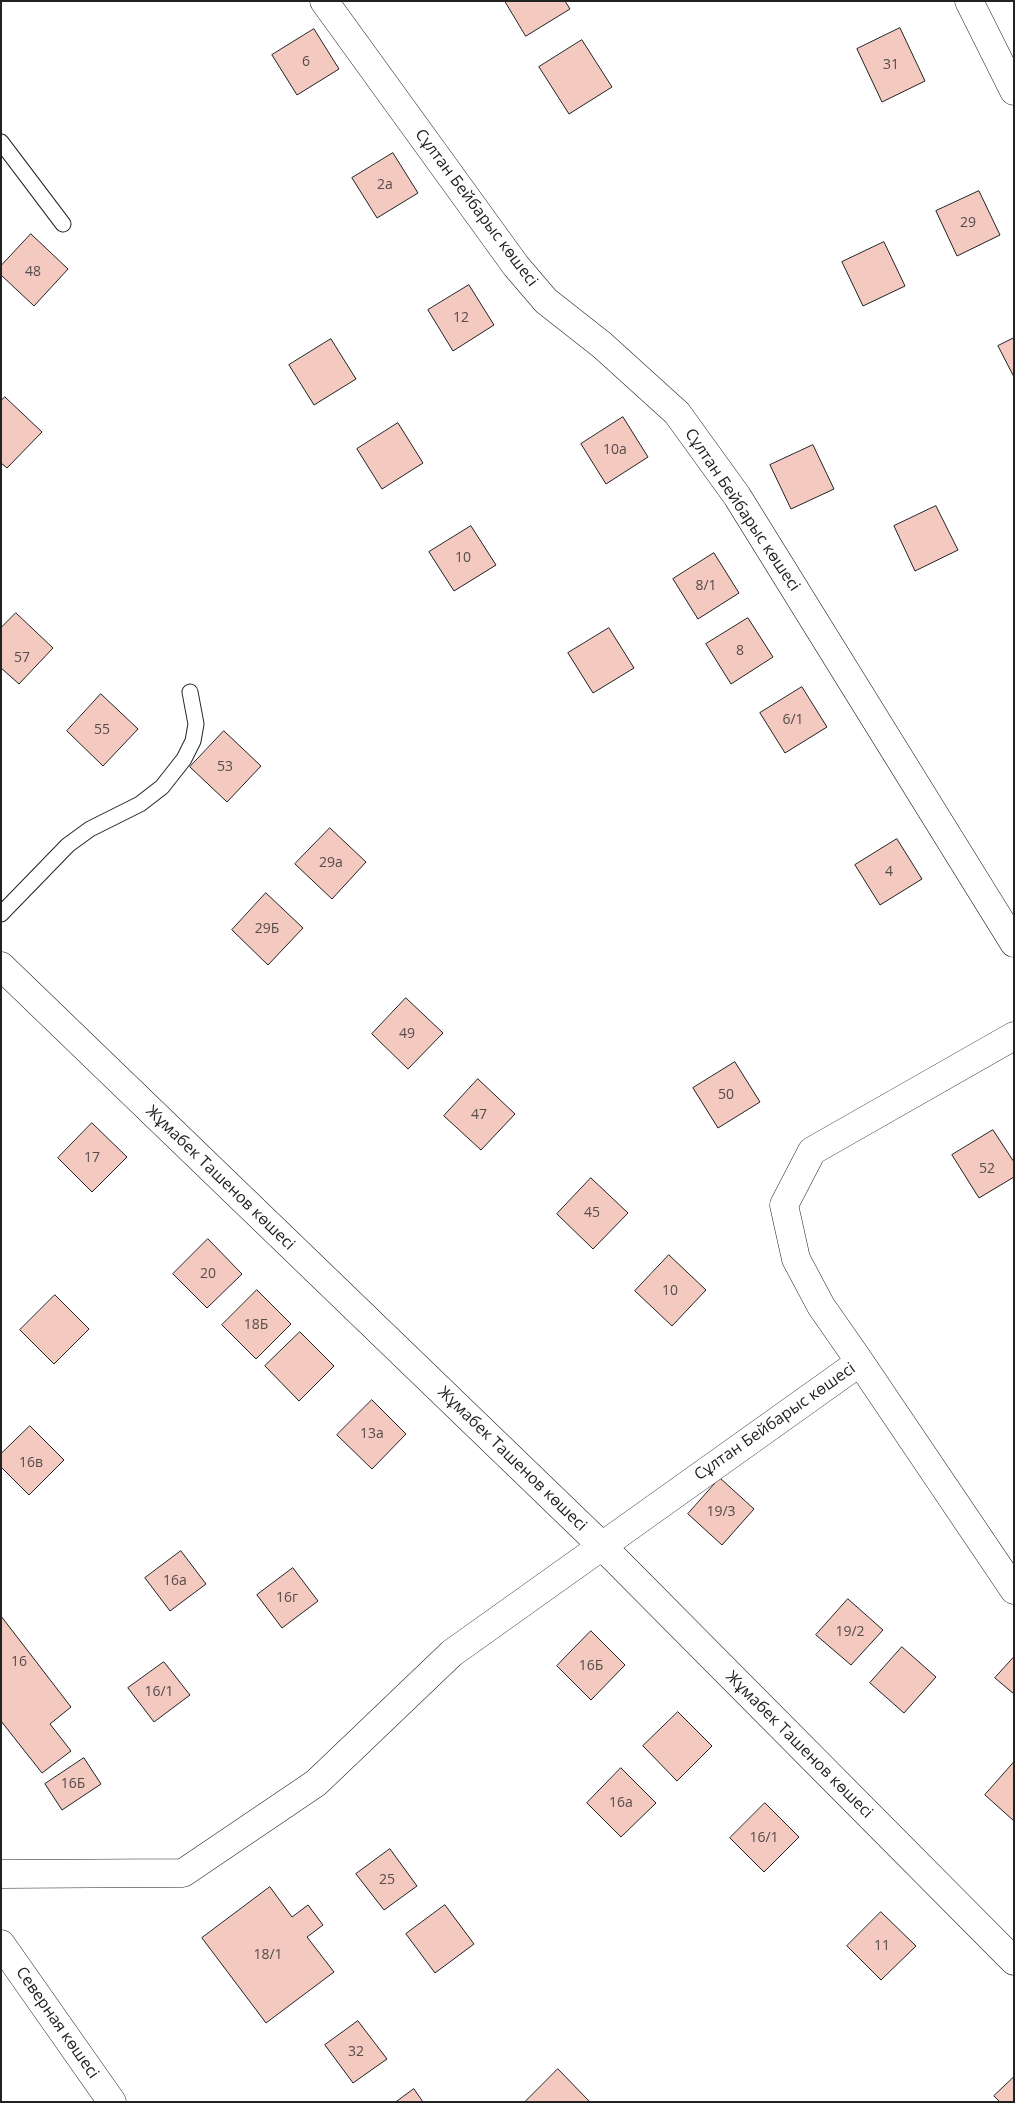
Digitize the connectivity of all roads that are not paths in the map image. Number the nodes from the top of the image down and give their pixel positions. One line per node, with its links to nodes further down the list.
1 (324, 1): 8 (street, Сұлтан Бейбарыс көшесі)
2 (969, 1): 3 (street)
3 (1014, 91)
4 (1, 142): 5 (lane)
5 (63, 224)
6 (190, 692): 7 (lane)
7 (1, 914)
8 (1014, 943)
9 (1, 966): 12 (street, Жұмабек Ташенов көшесі)
10 (1014, 1036): 11 (street, Сұлтан Бейбарыс көшесі)
11 (860, 1362): 12 (street, Сұлтан Бейбарыс көшесі); 13 (street)
12 (600, 1545): 14 (street, Сұлтан Бейбарыс көшесі); 16 (street, Жұмабек Ташенов көшесі)
13 (1014, 1590)
14 (1, 1874)
15 (1, 1944): 17 (street, Северная көшесі)
16 (1014, 1961)
17 (112, 2102)

